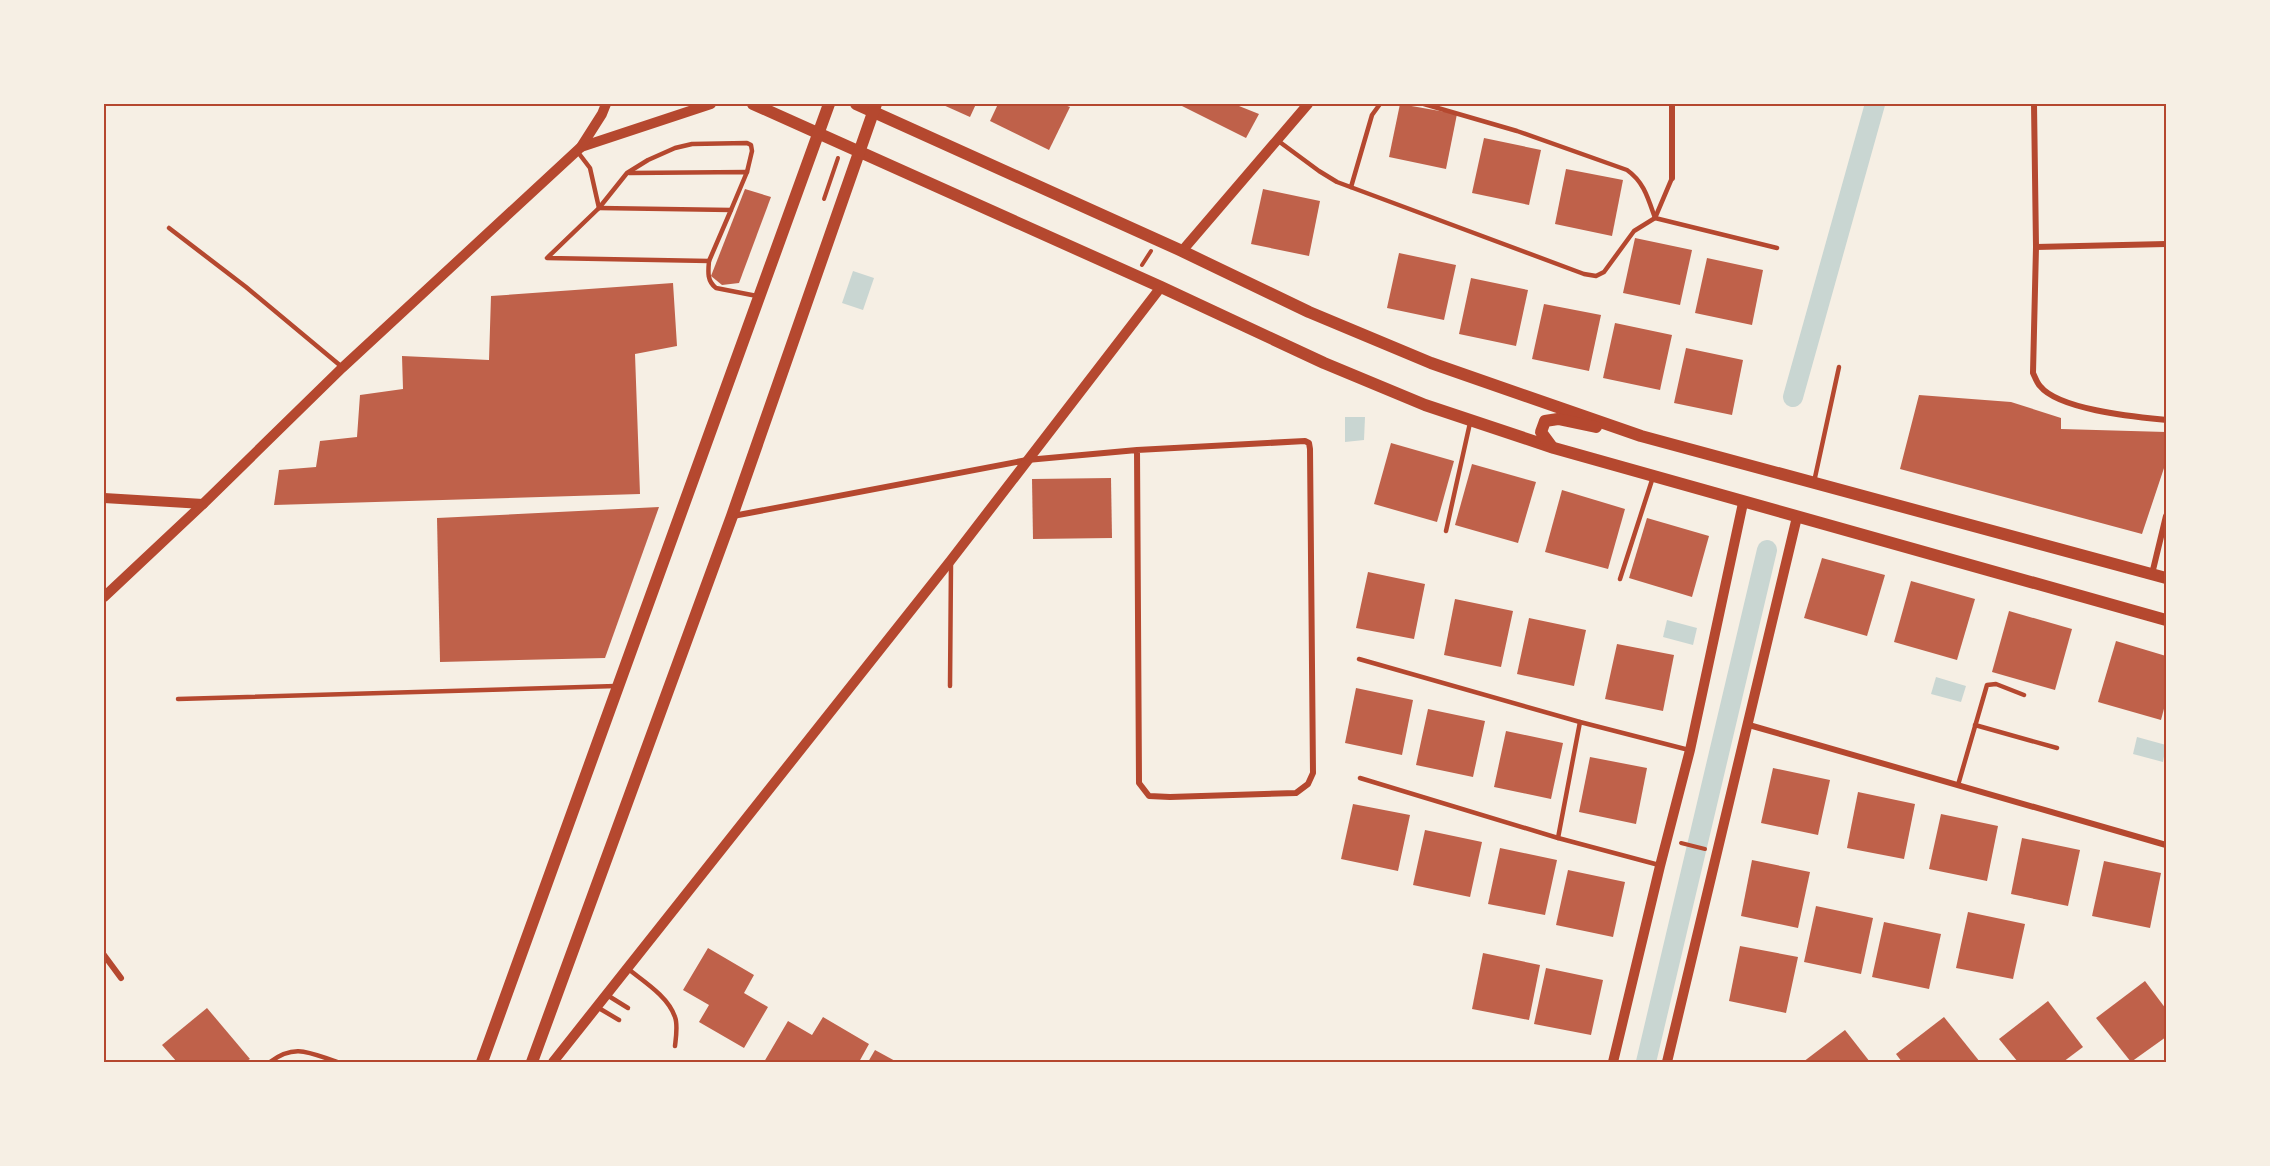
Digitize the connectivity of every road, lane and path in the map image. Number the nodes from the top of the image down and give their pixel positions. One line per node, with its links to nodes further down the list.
1 (606, 104): 14 (street)
2 (711, 104): 14 (street)
3 (753, 104): 12 (main road)
4 (829, 104): 12 (main road)
5 (856, 104): 11 (main road)
6 (1308, 104): 13 (street)
7 (1380, 104): 19 (lane)
8 (1424, 104): 22 (lane)
9 (1672, 104): 18 (street)
10 (2034, 104): 26 (street)
11 (874, 108): 15 (main road); 24 (main road)
12 (819, 133): 15 (main road); 32 (main road)
13 (1277, 140): 19 (lane); 28 (street)
14 (579, 149): 20 (lane); 34 (street)
15 (858, 150): 30 (main road); 46 (main road)
16 (747, 172): 17 (lane); 17 (lane); 21 (lane)
17 (627, 174): 20 (lane)
18 (1672, 178): 22 (lane)
19 (1351, 187): 22 (lane)
20 (599, 208): 21 (lane); 29 (lane)
21 (731, 210): 29 (lane)
22 (1655, 218): 27 (lane)
23 (169, 228): 34 (lane)
24 (1158, 240): 28 (main road); 30 (path)
25 (2166, 244): 26 (street)
26 (2036, 247): 36 (street)
27 (1777, 248)
28 (1182, 250): 37 (main road)
29 (709, 261): 32 (lane)
30 (1135, 275): 31 (main road)
31 (1161, 287): 35 (main road); 40 (street)
32 (760, 296): 57 (main road)
33 (1839, 367): 42 (lane)
34 (342, 368): 45 (street)
35 (1470, 420): 38 (main road); 49 (lane)
36 (2166, 420)
37 (1641, 436): 38 (main road); 42 (main road)
38 (1554, 448): 41 (main road)
39 (1137, 450): 39 (street); 40 (street)
40 (1027, 460): 46 (street); 50 (street)
41 (1653, 477): 44 (main road); 53 (lane)
42 (1814, 482): 51 (main road)
43 (104, 498): 45 (street)
44 (1743, 502): 48 (main road); 65 (street)
45 (203, 504): 54 (street)
46 (732, 516): 84 (main road)
47 (2166, 516): 51 (street)
48 (1797, 517): 55 (main road); 63 (street)
49 (1446, 531)
50 (951, 560): 58 (lane); 74 (street)
51 (2152, 574): 52 (main road)
52 (2166, 578)
53 (1620, 579)
54 (104, 597)
55 (2166, 620)
56 (1359, 659): 61 (lane)
57 (617, 686): 60 (lane); 83 (main road)
58 (950, 686)
59 (2024, 695): 62 (lane)
60 (178, 699)
61 (1580, 722): 65 (lane); 68 (lane)
62 (1975, 724): 64 (lane); 67 (lane)
63 (1749, 725): 67 (street); 71 (street)
64 (2057, 748)
65 (1690, 750): 69 (street)
66 (1360, 778): 68 (lane)
67 (1958, 785): 70 (street)
68 (1558, 838): 72 (lane)
69 (1667, 839): 71 (path); 72 (street)
70 (2166, 845)
71 (1718, 852): 87 (street)
72 (1660, 866): 86 (street)
73 (104, 955): 75 (street)
74 (627, 968): 76 (street); 80 (lane)
75 (121, 978)
76 (606, 994): 77 (street); 78 (lane)
77 (597, 1007): 79 (lane); 85 (street)
78 (628, 1008)
79 (619, 1020)
80 (675, 1046)
81 (270, 1062): 82 (lane)
82 (337, 1062)
83 (482, 1062)
84 (532, 1062)
85 (553, 1062)
86 (1613, 1062)
87 (1667, 1062)

